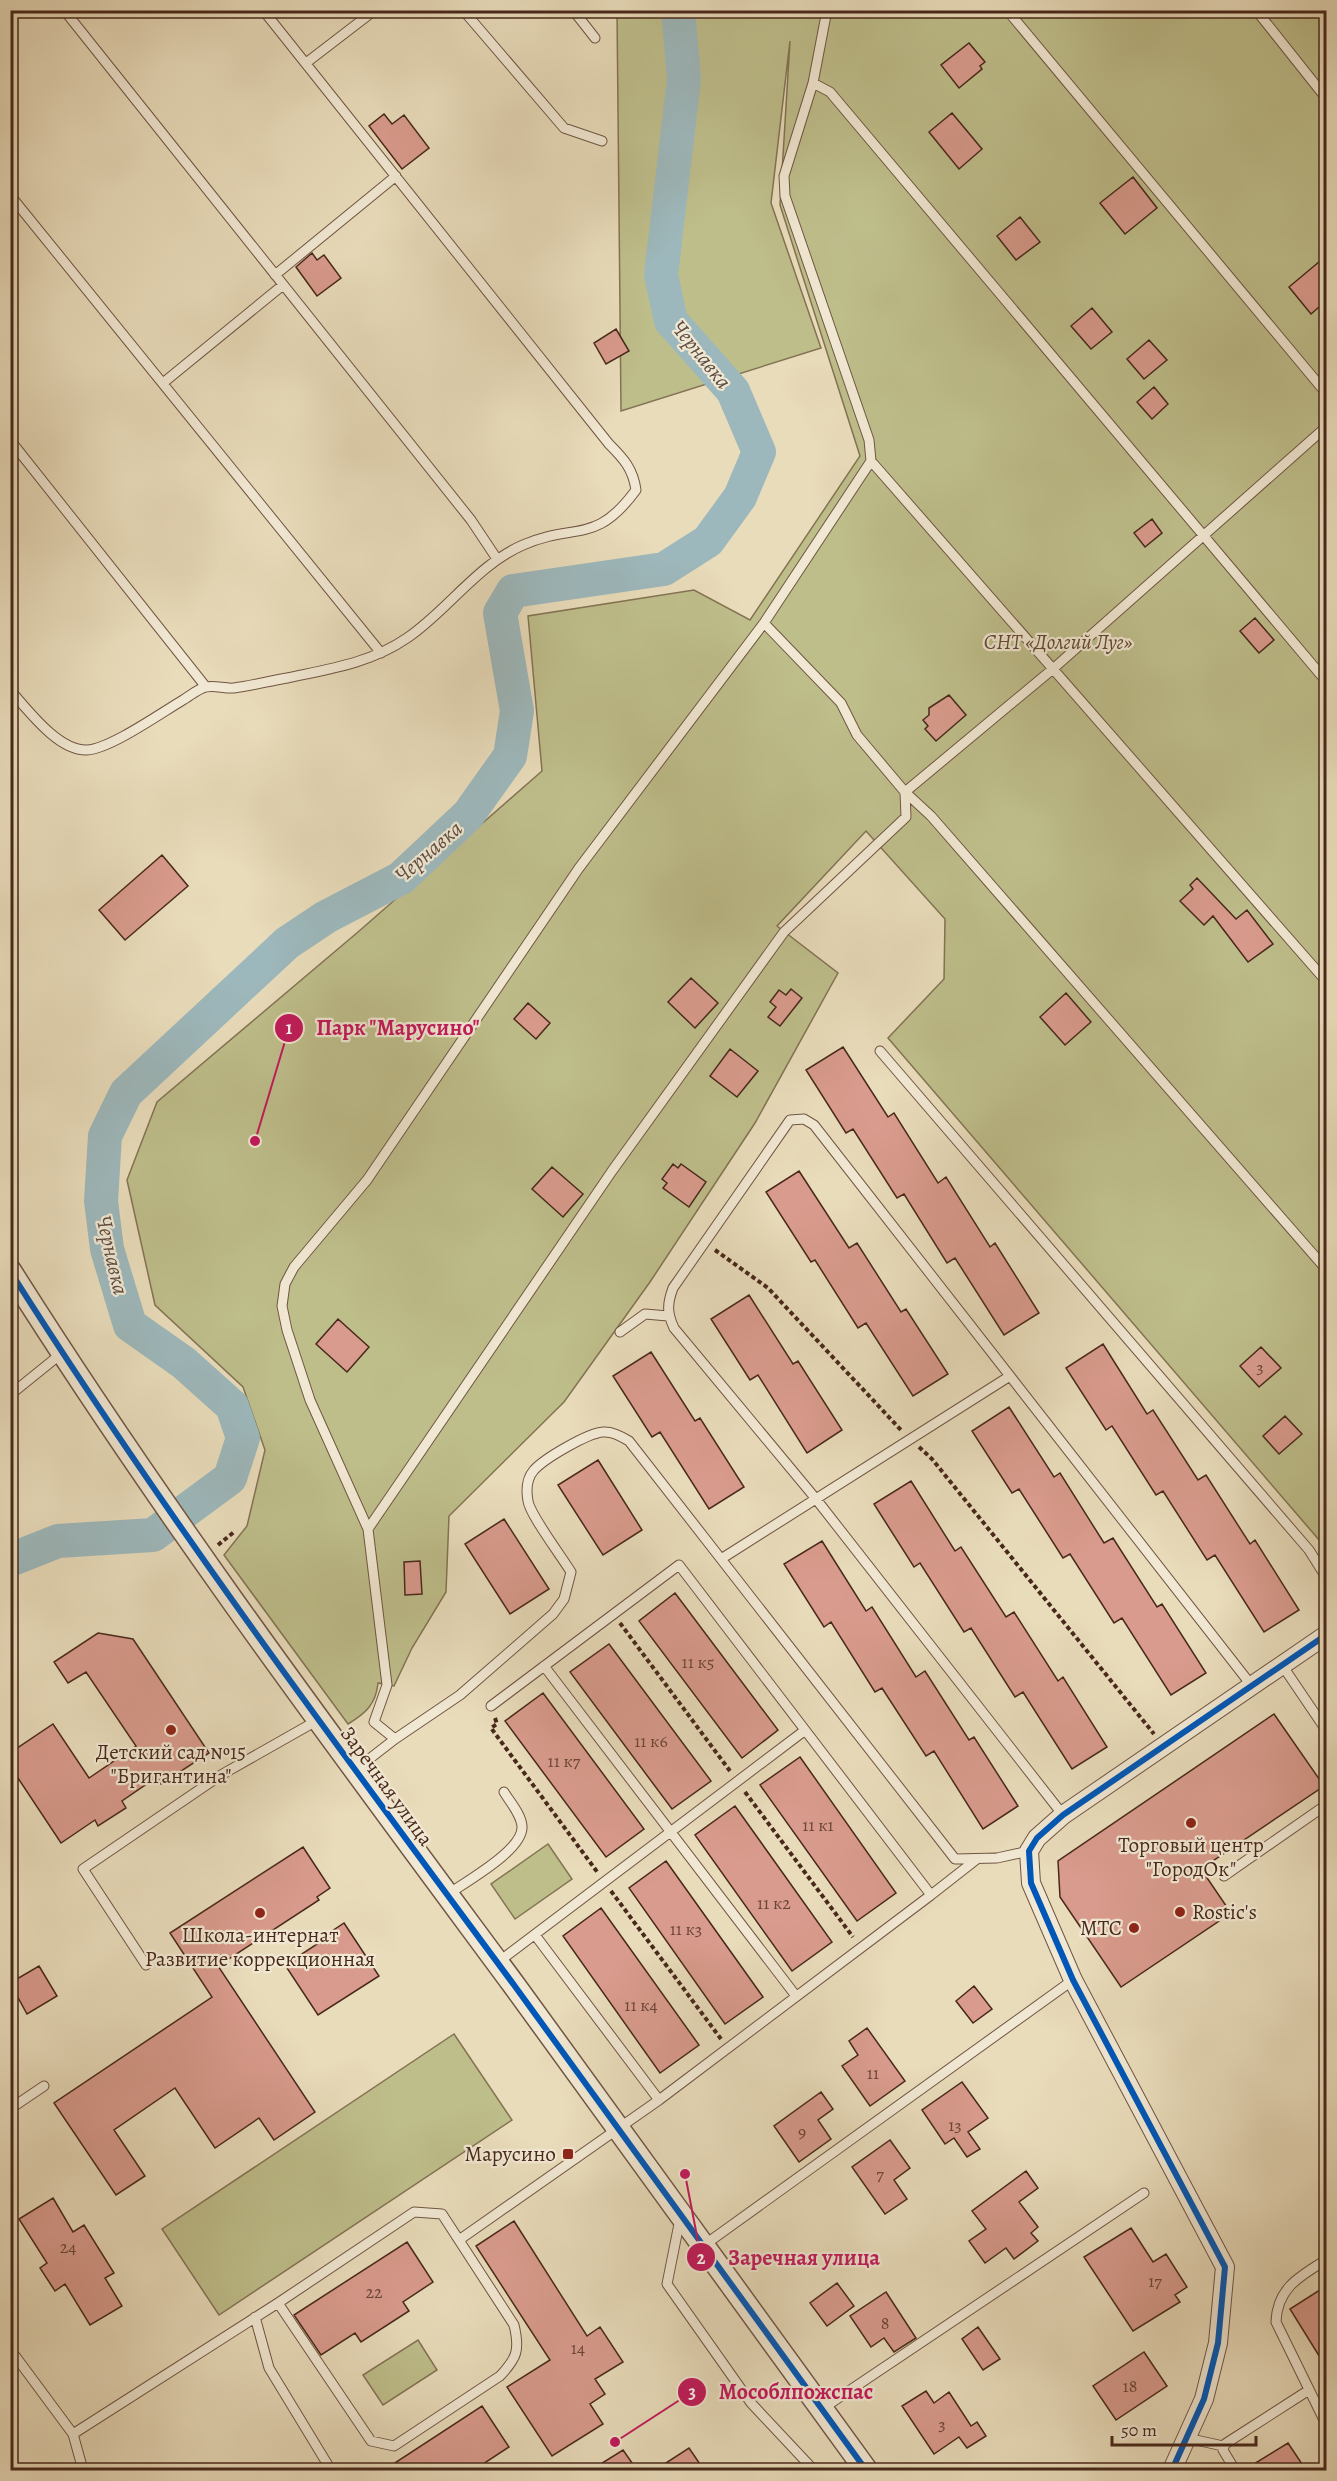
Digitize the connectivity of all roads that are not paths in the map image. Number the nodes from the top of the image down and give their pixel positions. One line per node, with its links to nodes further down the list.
1 (64, 10): 16 (lane)
2 (263, 10): 10 (lane)
3 (375, 10): 10 (lane)
4 (463, 10): 13 (lane)
5 (573, 10): 9 (lane)
6 (827, 10): 11 (lane)
7 (1007, 10): 19 (lane)
8 (1256, 10): 12 (lane)
9 (595, 39)
10 (306, 63): 14 (lane)
11 (813, 83): 22 (lane); 23 (lane)
12 (1326, 98)
13 (602, 141)
14 (396, 177): 16 (lane); 24 (lane)
15 (10, 195): 18 (lane)
16 (275, 275): 17 (lane)
17 (283, 285): 18 (lane); 24 (lane)
18 (163, 383): 26 (lane)
19 (1326, 393)
20 (1326, 427): 23 (lane)
21 (10, 440): 29 (lane)
22 (871, 461): 25 (lane); 27 (lane)
23 (1204, 537): 27 (lane); 28 (lane)
24 (497, 559): 26 (lane)
25 (764, 623): 31 (lane); 42 (lane)
26 (381, 653): 29 (lane)
27 (1054, 668): 31 (lane); 32 (lane)
28 (1326, 681)
29 (206, 687): 30 (lane)
30 (10, 690)
31 (905, 792): 34 (lane); 42 (lane)
32 (1326, 981)
33 (880, 1052): 44 (lane)
34 (1326, 1269)
35 (10, 1271): 38 (street, Заречная улица)
36 (668, 1316): 37 (lane); 39 (lane); 41 (lane)
37 (620, 1332)
38 (62, 1353): 40 (lane); 50 (street, Заречная улица)
39 (1010, 1376): 41 (lane); 48 (lane)
40 (10, 1395)
41 (816, 1500): 43 (lane); 57 (lane)
42 (368, 1528): 53 (lane)
43 (721, 1560): 53 (lane); 60 (lane)
44 (1326, 1577)
45 (1326, 1635): 46 (street)
46 (1282, 1665): 48 (street); 51 (lane)
47 (544, 1666): 49 (lane); 52 (lane); 58 (lane)
48 (1252, 1686): 57 (street)
49 (491, 1706)
50 (318, 1720): 54 (street, Заречная улица); 66 (lane)
51 (1326, 1730)
52 (804, 1731): 58 (lane); 63 (lane)
53 (395, 1739): 54 (lane)
54 (354, 1770): 62 (street, Заречная улица)
55 (504, 1792): 62 (lane)
56 (1326, 1806): 61 (lane)
57 (1063, 1815): 59 (street)
58 (671, 1832): 64 (lane); 68 (lane)
59 (1029, 1851): 60 (lane); 67 (street)
60 (977, 1859): 63 (lane)
61 (1224, 1876)
62 (447, 1895): 65 (street, Заречная улица)
63 (931, 1895): 68 (lane)
64 (535, 1935): 65 (lane); 70 (lane)
65 (497, 1963): 72 (street, Заречная улица)
66 (146, 1965)
67 (1074, 1980): 76 (lane); 85 (street)
68 (796, 1996): 70 (lane)
69 (44, 2086): 71 (lane)
70 (659, 2100): 72 (lane)
71 (10, 2109)
72 (620, 2129): 74 (street, Заречная улица); 75 (lane)
73 (1144, 2193): 82 (lane)
74 (681, 2214): 76 (street, Заречная улица); 89 (lane)
75 (459, 2240): 78 (lane); 78 (lane)
76 (703, 2246): 82 (street, Заречная улица)
77 (1326, 2260): 81 (lane)
78 (278, 2303): 79 (lane)
79 (255, 2317): 84 (lane); 88 (lane)
80 (10, 2349): 84 (lane)
81 (1309, 2390): 83 (lane); 86 (lane)
82 (821, 2410): 90 (street, Заречная улица)
83 (1326, 2424)
84 (73, 2434): 87 (lane)
85 (1187, 2438): 86 (lane); 91 (street)
86 (1223, 2446): 92 (lane)
87 (83, 2470)
88 (331, 2470)
89 (821, 2470)
90 (866, 2470)
91 (1172, 2470)
92 (1235, 2470)

